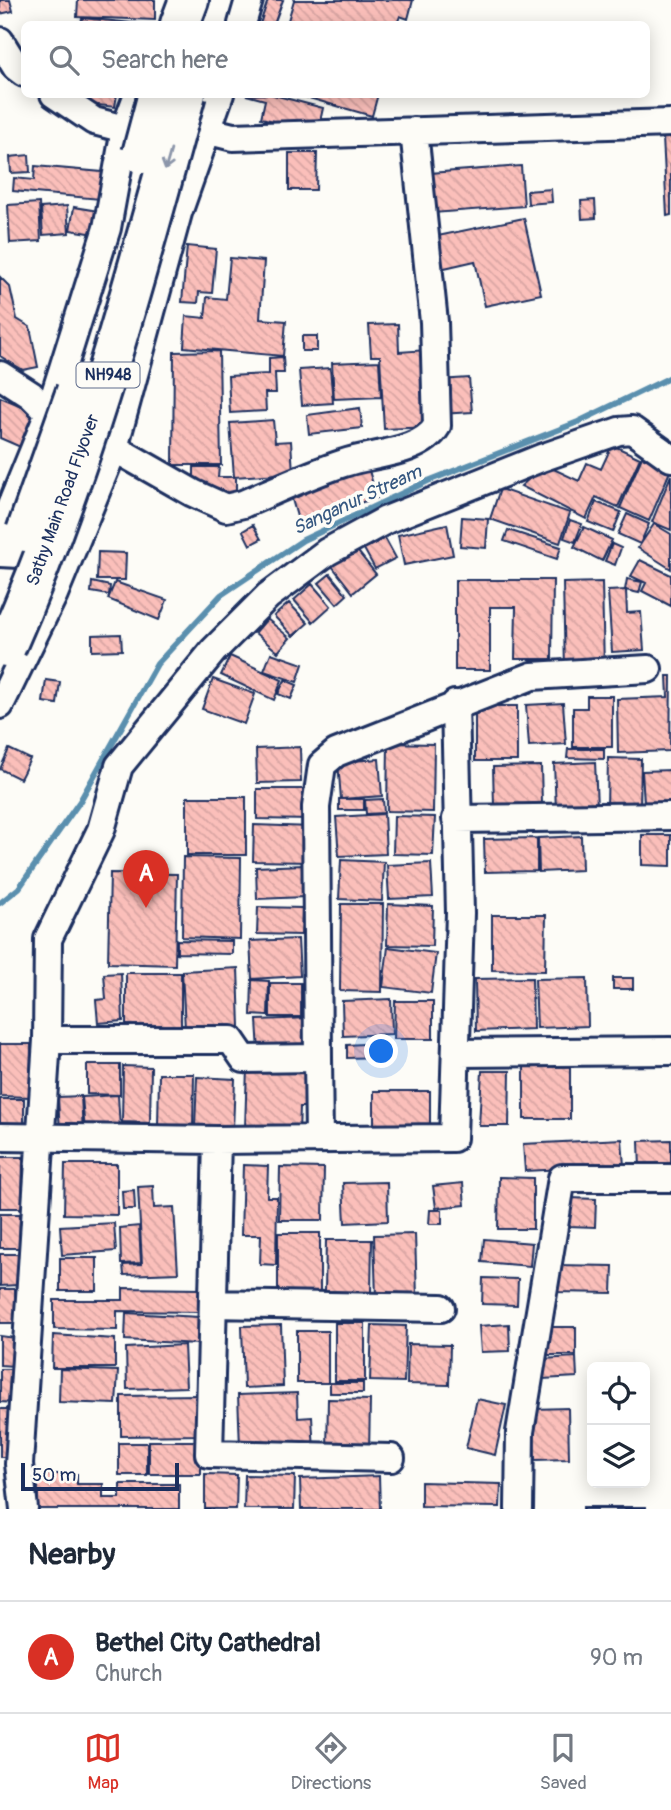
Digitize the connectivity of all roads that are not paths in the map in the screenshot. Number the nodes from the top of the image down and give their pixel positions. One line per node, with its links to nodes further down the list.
1 (173, 0): 5 (street)
2 (189, 0): 6 (highway)
3 (216, 0): 7 (highway)
4 (249, 0): 8 (street)
5 (165, 21)
6 (181, 21)
7 (209, 21)
8 (243, 21)
9 (0, 41): 10 (street)
10 (21, 71)
11 (60, 98): 17 (street)
12 (137, 98): 17 (street)
13 (157, 98): 27 (highway, Sathy Main Road Flyover / NH948, bridge)
14 (185, 98): 28 (highway, Sathy Main Road Flyover / NH948, one-way to 28, bridge)
15 (219, 98): 18 (street)
16 (671, 123): 19 (street)
17 (125, 129): 21 (street)
18 (209, 131): 19 (street); 22 (street)
19 (414, 131): 22 (street)
20 (0, 375): 21 (street)
21 (50, 413): 24 (street)
22 (114, 448): 26 (street)
23 (671, 458): 34 (street)
24 (0, 533)
25 (0, 553): 26 (street)
26 (69, 556): 31 (street)
27 (0, 599)
28 (3, 654)
29 (648, 669): 30 (street)
30 (455, 704): 33 (street); 37 (street)
31 (0, 705)
32 (671, 816): 33 (street)
33 (456, 818): 36 (street)
34 (47, 1040): 37 (street); 39 (street)
35 (671, 1051): 36 (street)
36 (458, 1053): 40 (street)
37 (318, 1058): 40 (street)
38 (0, 1138): 39 (street)
39 (39, 1138): 41 (street); 46 (street)
40 (319, 1139): 41 (street)
41 (217, 1140): 43 (street)
42 (671, 1178): 48 (street)
43 (213, 1304): 44 (street); 45 (street)
44 (441, 1308)
45 (391, 1458)
46 (10, 1465): 47 (street)
47 (24, 1509)
48 (519, 1509)

